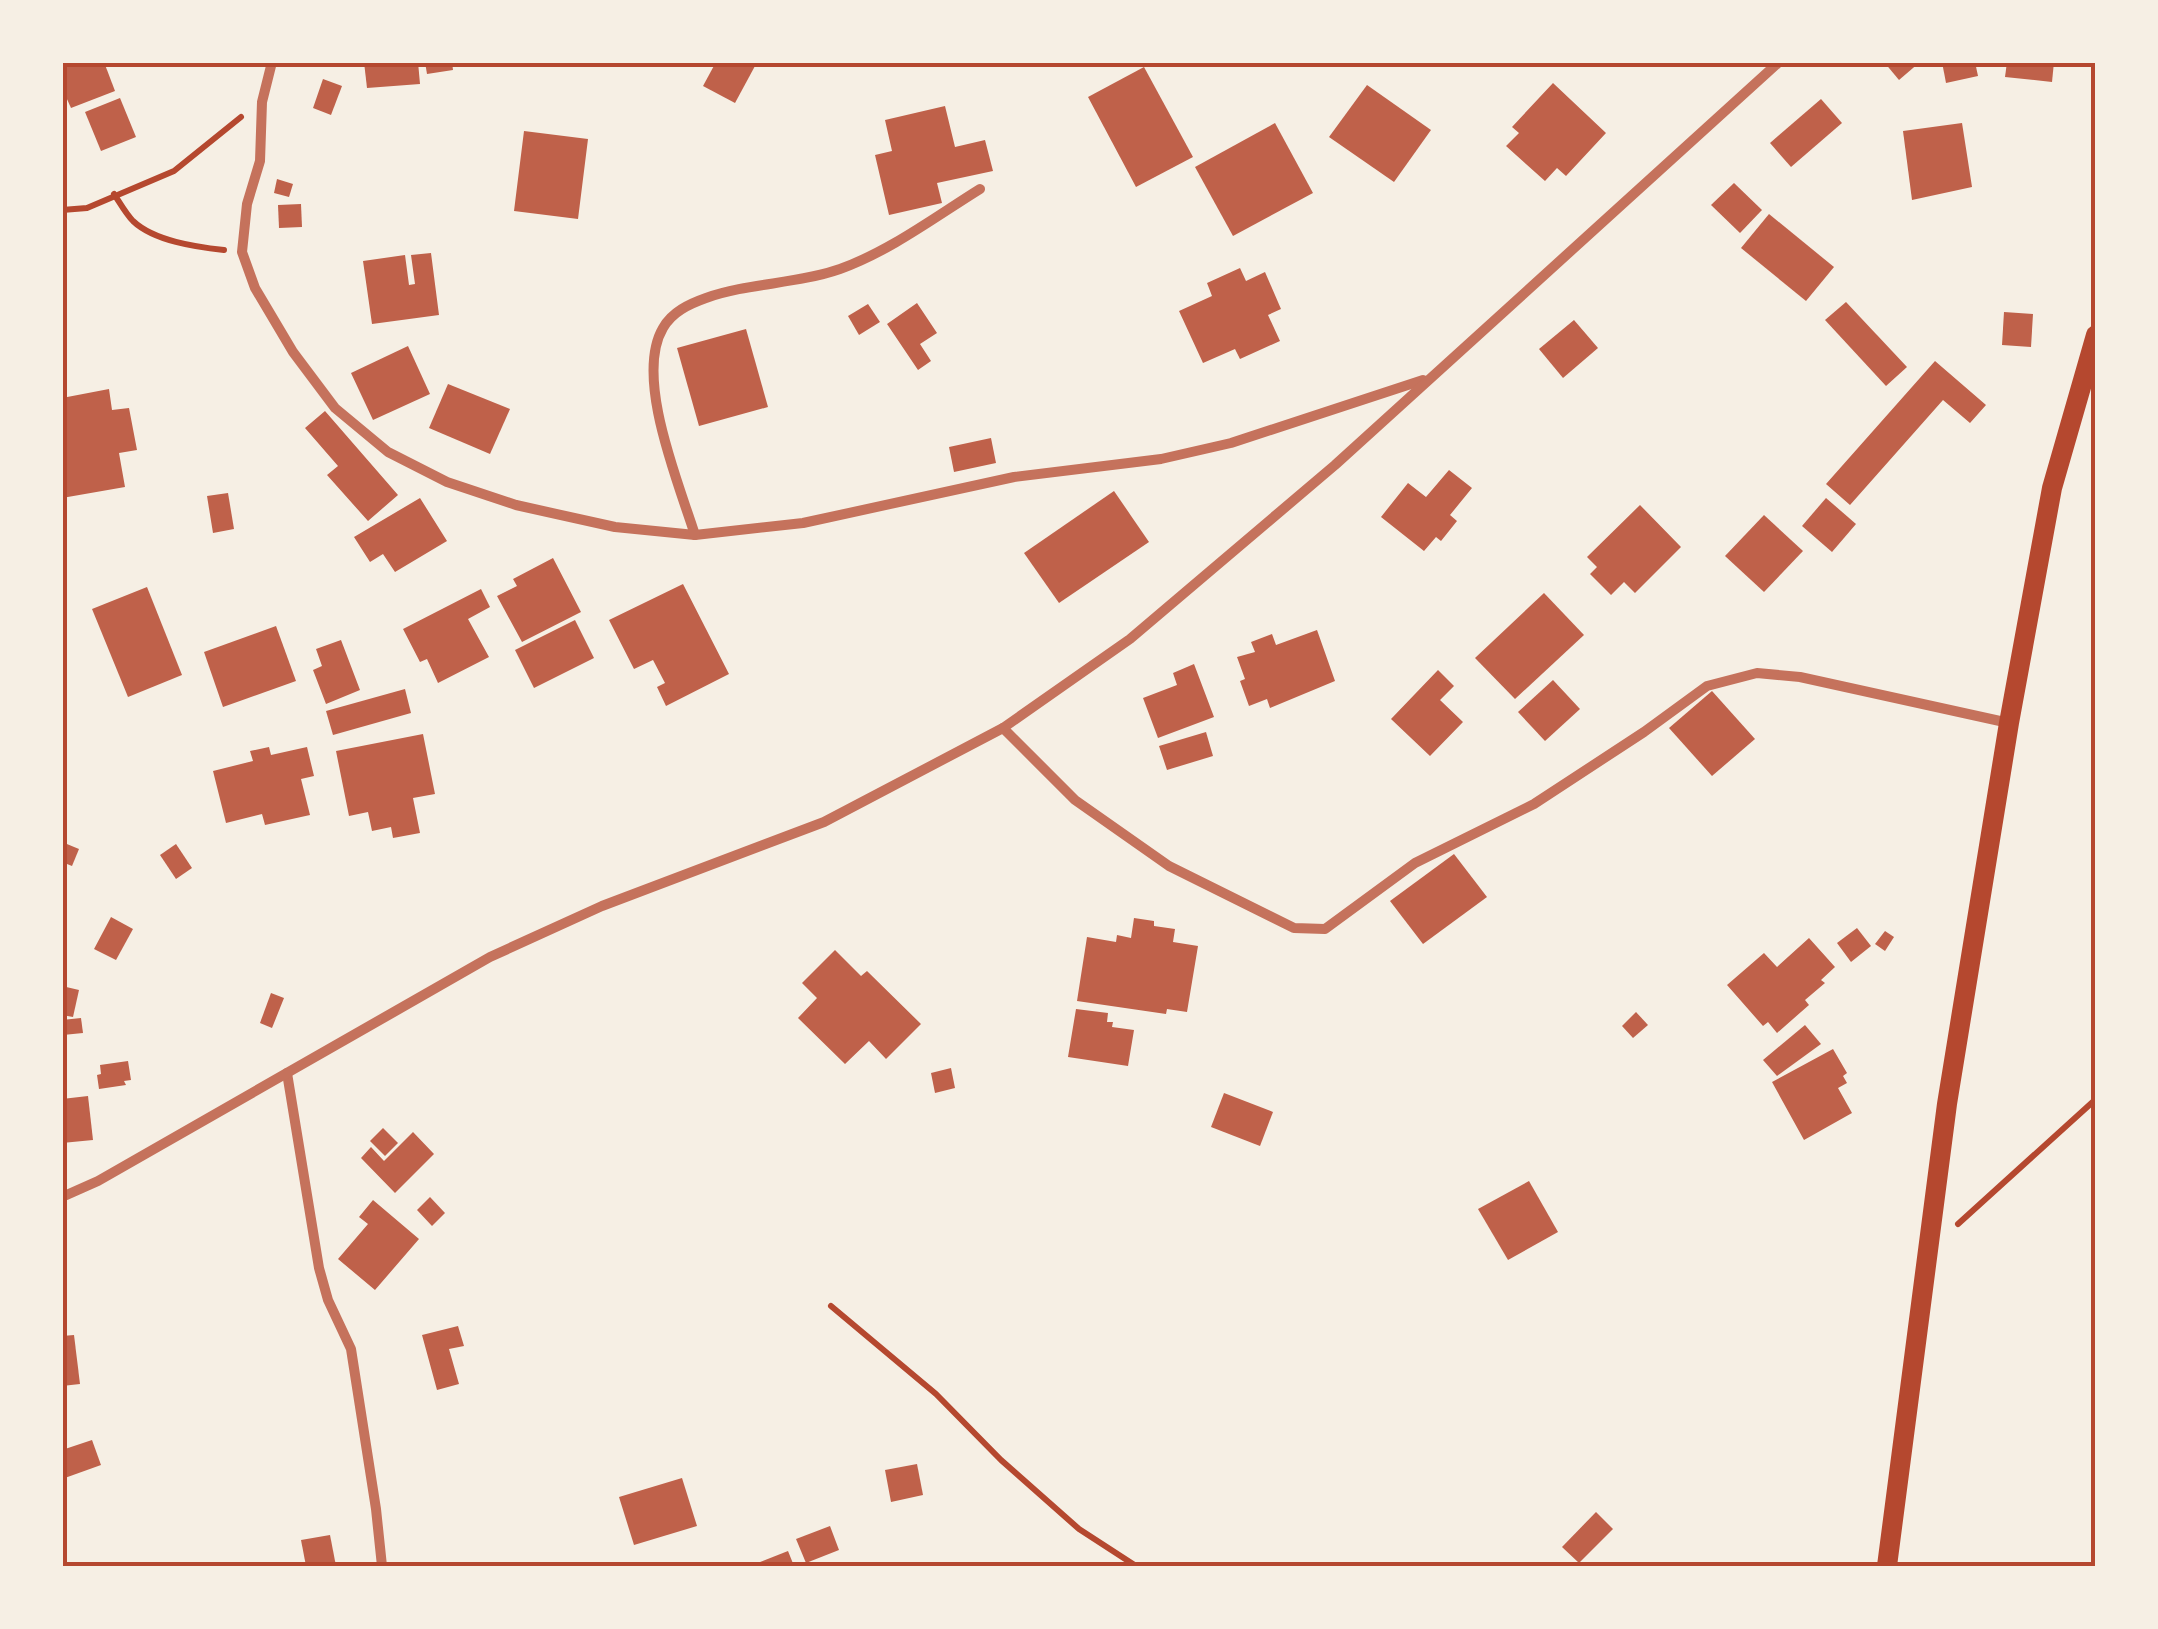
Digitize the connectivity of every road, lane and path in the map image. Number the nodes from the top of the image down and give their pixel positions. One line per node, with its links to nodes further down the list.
1 (272, 62): 3 (street)
2 (1779, 62): 9 (street)
3 (262, 102): 5 (path); 7 (street)
4 (980, 188): 10 (street)
5 (114, 194): 6 (path); 7 (path)
6 (62, 210)
7 (242, 252): 10 (street)
8 (2096, 335): 11 (main road)
9 (1429, 378): 10 (street); 12 (street)
10 (694, 535)
11 (2008, 723): 12 (street); 16 (main road)
12 (1003, 728): 13 (street)
13 (287, 1073): 15 (street); 18 (street)
14 (2096, 1099): 16 (path)
15 (62, 1197)
16 (1928, 1252): 20 (main road)
17 (831, 1306): 19 (path)
18 (382, 1566)
19 (1136, 1566)
20 (1887, 1566)

